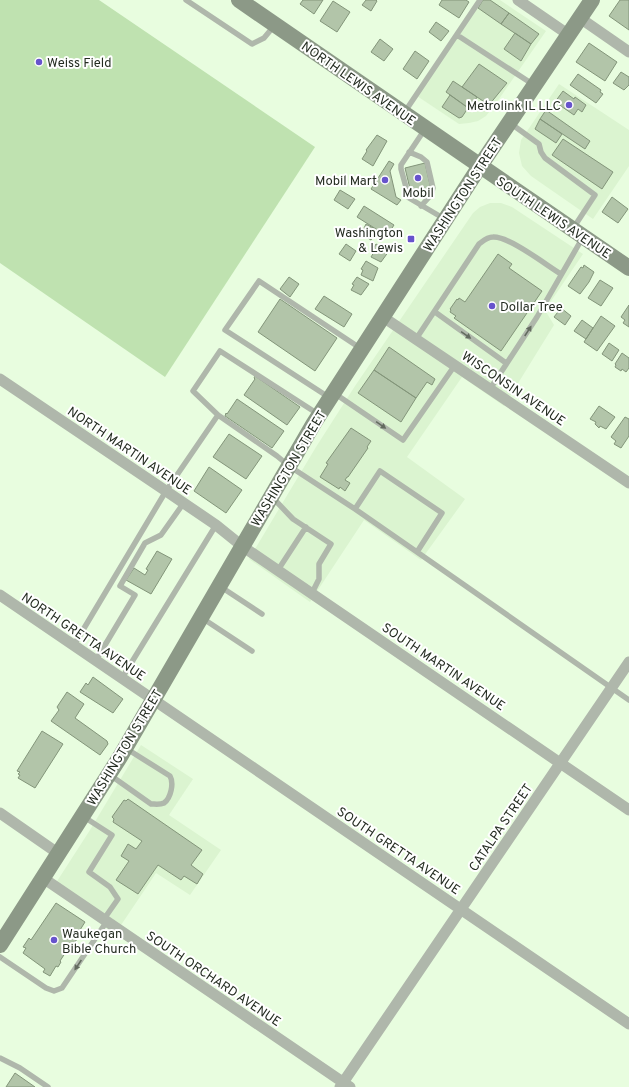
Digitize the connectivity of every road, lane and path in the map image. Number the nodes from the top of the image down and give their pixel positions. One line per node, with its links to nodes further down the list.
1 (186, 0): 7 (lane)
2 (239, 0): 7 (main road, NORTH LEWIS AVENUE)
3 (480, 0): 8 (lane)
4 (518, 0): 9 (street)
5 (592, 0): 6 (main road, WASHINGTON STREET)
6 (580, 18): 9 (main road, WASHINGTON STREET); 10 (street)
7 (275, 25): 12 (main road, NORTH LEWIS AVENUE)
8 (457, 35): 11 (lane); 12 (lane)
9 (569, 35): 11 (main road, WASHINGTON STREET)
10 (629, 52)
11 (534, 85): 13 (main road, WASHINGTON STREET)
12 (404, 114): 14 (main road, NORTH LEWIS AVENUE)
13 (509, 122): 16 (main road, WASHINGTON STREET); 19 (lane)
14 (426, 129): 15 (lane); 16 (main road, NORTH LEWIS AVENUE)
15 (409, 152): 17 (lane); 17 (lane)
16 (480, 166): 18 (main road, WASHINGTON STREET); 19 (main road, SOUTH LEWIS AVENUE)
17 (421, 206): 18 (lane)
18 (445, 220): 23 (main road, WASHINGTON STREET)
19 (578, 233): 20 (main road, SOUTH LEWIS AVENUE); 21 (lane)
20 (629, 268)
21 (561, 274): 22 (lane); 26 (lane, one-way to 21)
22 (435, 312): 24 (lane); 26 (lane, one-way to 26)
23 (383, 317): 24 (street, WISCONSIN AVENUE); 25 (main road, WASHINGTON STREET)
24 (416, 339): 27 (street, WISCONSIN AVENUE)
25 (362, 349): 30 (main road, WASHINGTON STREET); 30 (lane)
26 (506, 363): 29 (lane)
27 (455, 365): 29 (street, WISCONSIN AVENUE); 30 (lane, one-way to 27)
28 (0, 379): 35 (street, NORTH MARTIN AVENUE)
29 (490, 388): 34 (street, WISCONSIN AVENUE)
30 (332, 395): 32 (main road, WASHINGTON STREET)
31 (218, 415): 32 (lane); 33 (lane); 35 (lane)
32 (319, 415): 33 (main road, WASHINGTON STREET)
33 (289, 466): 36 (main road, WASHINGTON STREET); 38 (lane)
34 (629, 483)
35 (166, 491): 37 (street, NORTH MARTIN AVENUE); 49 (lane)
36 (271, 496): 40 (lane); 41 (main road, WASHINGTON STREET)
37 (183, 504): 39 (street, NORTH MARTIN AVENUE); 51 (lane)
38 (355, 509): 42 (lane); 42 (lane)
39 (216, 525): 41 (street, NORTH MARTIN AVENUE); 53 (lane)
40 (306, 527): 43 (lane); 45 (lane)
41 (242, 546): 43 (street, SOUTH MARTIN AVENUE); 44 (main road, WASHINGTON STREET)
42 (417, 552): 54 (lane)
43 (278, 570): 45 (street, SOUTH MARTIN AVENUE)
44 (220, 585): 47 (lane); 48 (main road, WASHINGTON STREET)
45 (312, 593): 58 (street, SOUTH MARTIN AVENUE)
46 (0, 595): 49 (street, NORTH GRETTA AVENUE)
47 (262, 614)
48 (201, 618): 50 (lane); 55 (main road, WASHINGTON STREET)
49 (74, 645): 51 (street, NORTH GRETTA AVENUE)
50 (252, 651)
51 (96, 660): 53 (street, NORTH GRETTA AVENUE)
52 (629, 662): 54 (street, CATALPA STREET)
53 (122, 678): 55 (street, NORTH GRETTA AVENUE)
54 (611, 688): 56 (lane); 58 (street, CATALPA STREET)
55 (153, 700): 57 (main road, WASHINGTON STREET); 65 (street, SOUTH GRETTA AVENUE)
56 (629, 700)
57 (125, 748): 59 (main road, WASHINGTON STREET); 59 (lane)
58 (560, 763): 60 (street, SOUTH MARTIN AVENUE); 65 (street, CATALPA STREET)
59 (109, 774): 62 (main road, WASHINGTON STREET)
60 (629, 810)
61 (0, 813): 63 (street)
62 (83, 816): 63 (main road, WASHINGTON STREET); 66 (lane)
63 (59, 854): 64 (main road, WASHINGTON STREET)
64 (43, 878): 66 (street, SOUTH ORCHARD AVENUE); 67 (main road, WASHINGTON STREET)
65 (461, 910): 69 (street, SOUTH GRETTA AVENUE); 71 (street, CATALPA STREET)
66 (105, 920): 68 (lane, one-way to 68); 71 (street, SOUTH ORCHARD AVENUE)
67 (0, 945)
68 (0, 957)
69 (629, 1024)
70 (1, 1060): 72 (lane)
71 (345, 1086)
72 (48, 1087)

